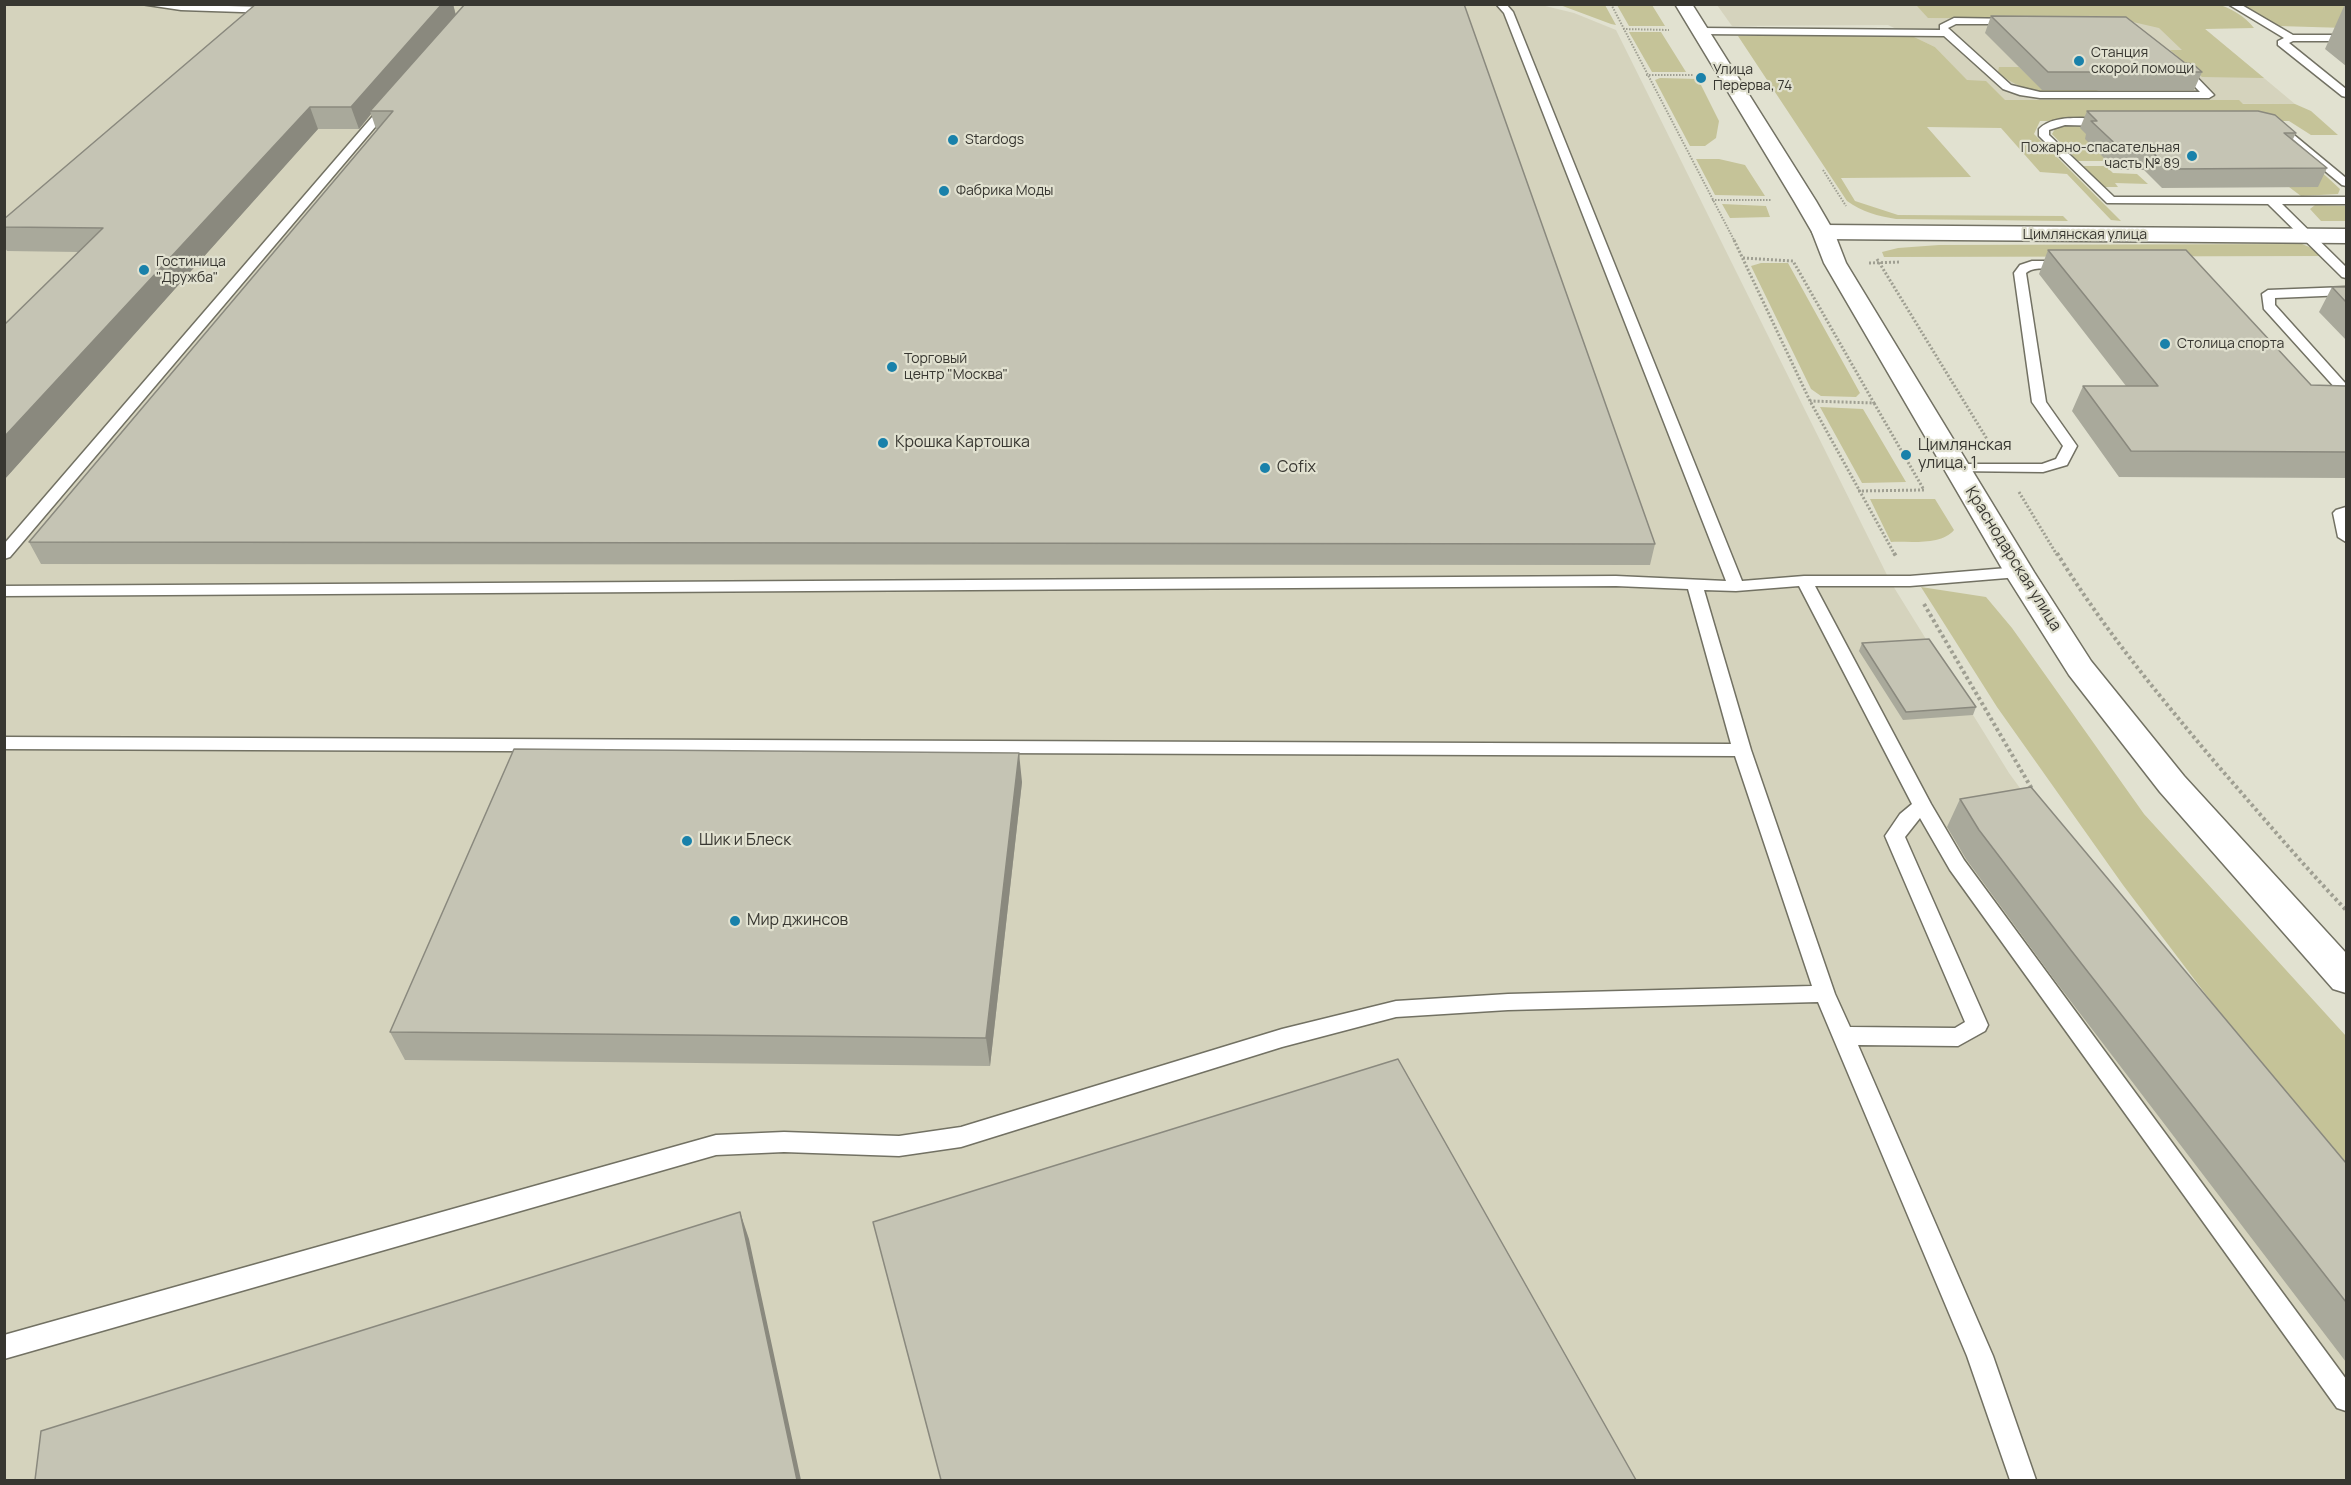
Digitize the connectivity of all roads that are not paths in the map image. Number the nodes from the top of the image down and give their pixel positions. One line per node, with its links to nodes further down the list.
1 (145, 4): 5 (lane)
2 (1500, 4): 34 (lane)
3 (1683, 4): 8 (street, Краснодарская улица)
4 (2232, 4): 10 (lane)
5 (184, 6): 6 (lane)
6 (285, 10)
7 (2024, 21): 9 (lane)
8 (1700, 31): 9 (lane); 20 (street, Краснодарская улица)
9 (1947, 33): 12 (lane)
10 (2291, 38): 11 (lane); 14 (lane)
11 (2346, 38)
12 (2171, 57)
13 (400, 91): 30 (lane)
14 (2346, 94)
15 (2118, 123): 19 (lane)
16 (2261, 127): 17 (lane)
17 (2346, 183)
18 (2346, 200): 19 (lane)
19 (2271, 201): 21 (lane)
20 (1823, 232): 21 (street, Цимлянская улица); 27 (street, Краснодарская улица)
21 (2308, 236): 22 (street, Цимлянская улица); 24 (lane)
22 (2346, 236)
23 (2079, 265): 27 (lane)
24 (2346, 274)
25 (2346, 291): 26 (lane)
26 (2346, 388)
27 (1958, 468): 31 (street, Краснодарская улица)
28 (2346, 512): 29 (lane)
29 (2346, 537)
30 (4, 554)
31 (2019, 572): 32 (lane); 39 (street, Краснодарская улица)
32 (1804, 580): 34 (lane); 38 (lane)
33 (1695, 586): 34 (lane); 35 (lane); 37 (lane)
34 (1736, 586)
35 (4, 591)
36 (4, 743): 37 (lane)
37 (1742, 750): 40 (lane)
38 (1922, 805): 41 (lane); 43 (lane)
39 (2346, 978)
40 (1825, 994): 41 (lane); 42 (lane)
41 (1843, 1036): 44 (lane)
42 (4, 1347)
43 (2346, 1399)
44 (2023, 1480)

